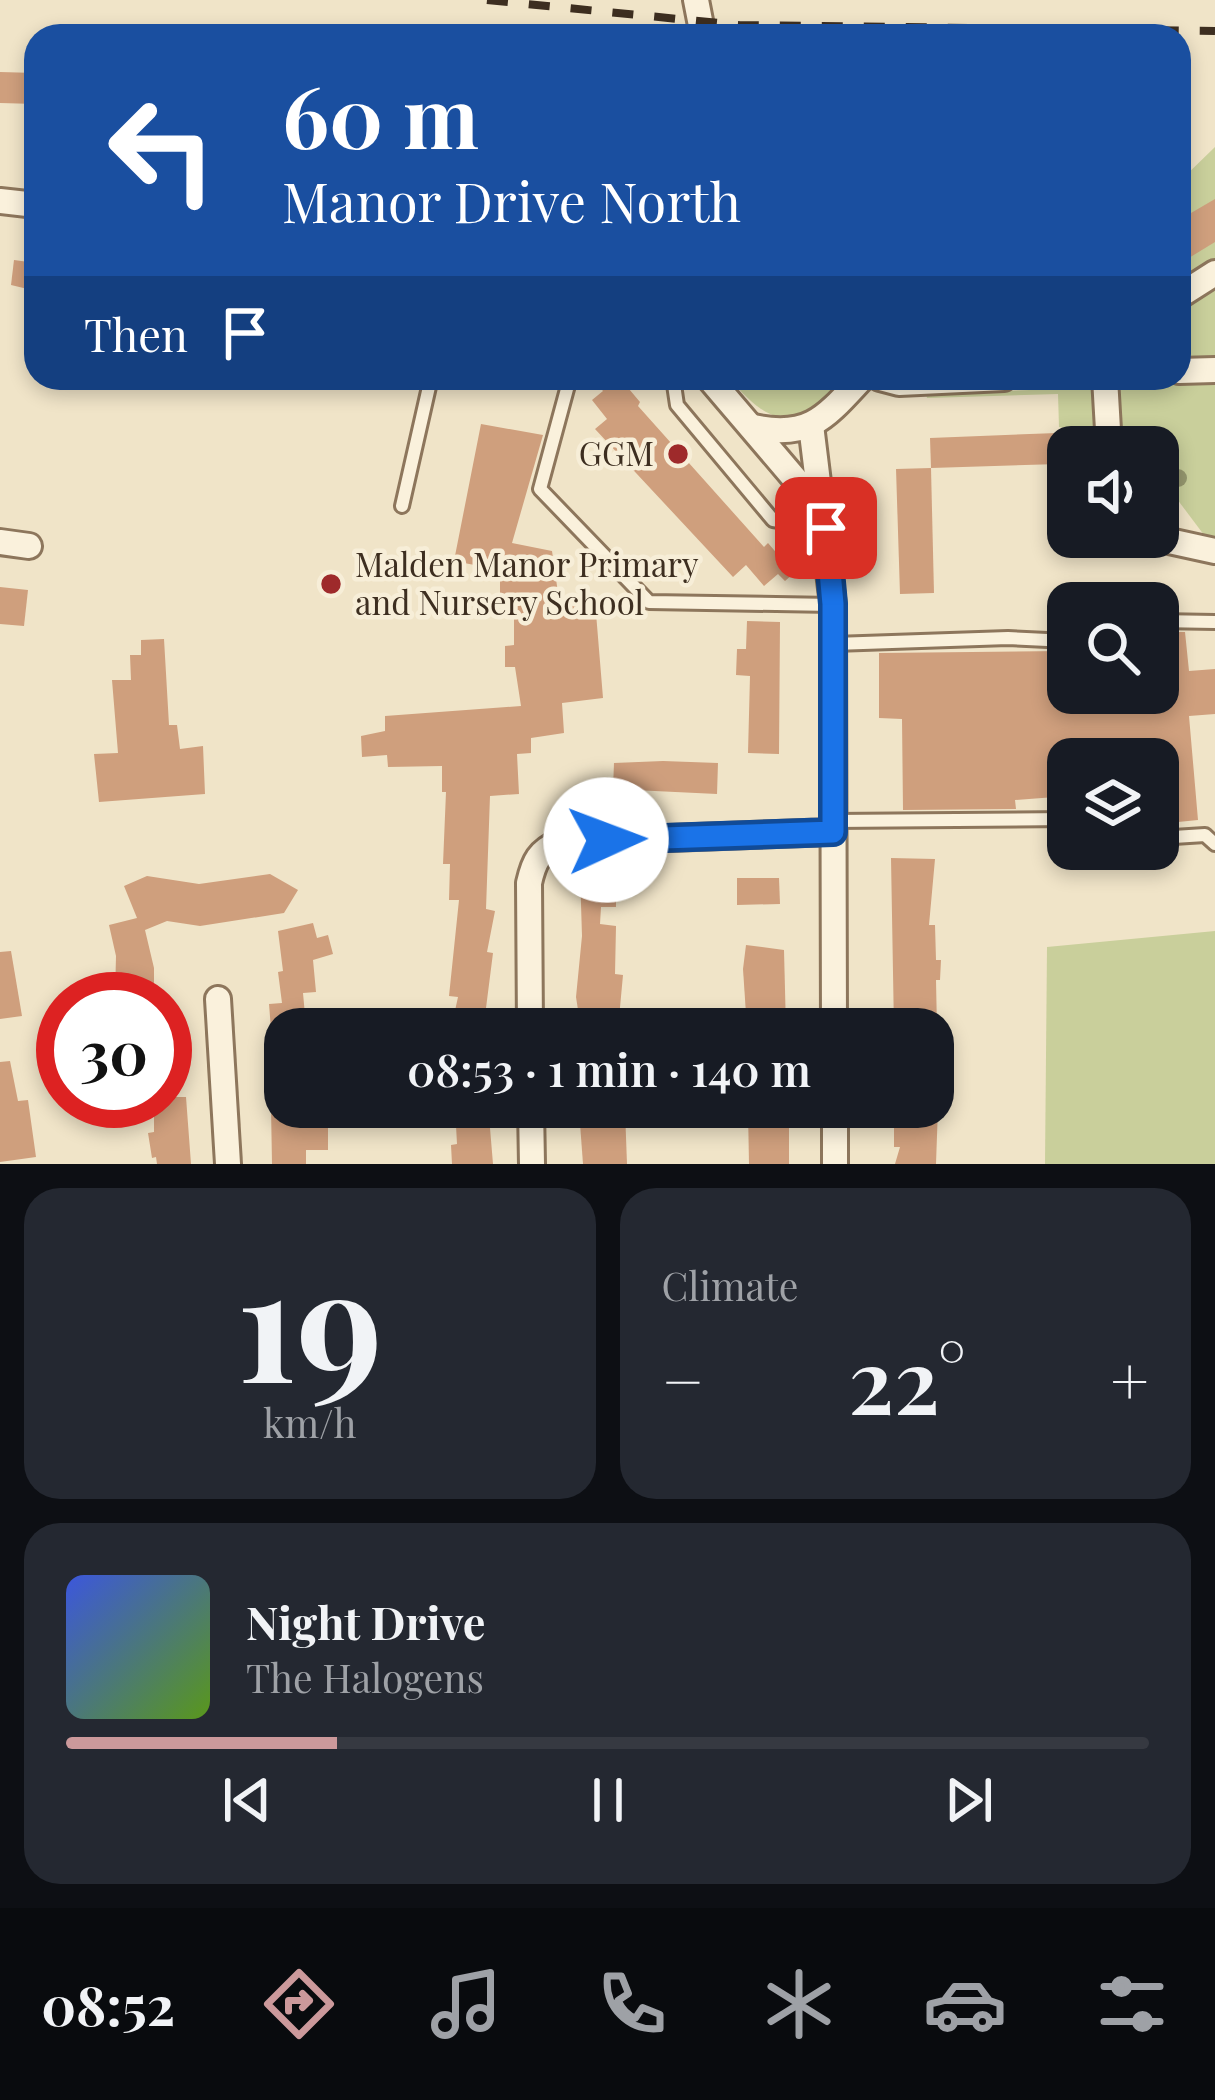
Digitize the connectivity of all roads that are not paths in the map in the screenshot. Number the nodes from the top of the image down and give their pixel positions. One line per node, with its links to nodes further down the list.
1 (428, 390): 10 (lane)
2 (566, 390): 16 (lane)
3 (675, 390): 11 (lane)
4 (720, 390): 9 (street)
5 (849, 390): 7 (street)
6 (1107, 390): 8 (street)
7 (812, 425): 9 (street); 11 (street)
8 (1108, 426)
9 (753, 427): 11 (street)
10 (402, 506)
11 (822, 518): 16 (street)
12 (0, 542): 14 (street)
13 (1179, 543): 15 (street)
14 (28, 546)
15 (1215, 550)
16 (833, 604): 20 (street)
17 (1179, 621): 18 (lane)
18 (1215, 622)
19 (1047, 640): 20 (lane)
20 (833, 644): 22 (street)
21 (1047, 819): 22 (lane)
22 (833, 826): 26 (street); 27 (street)
23 (1179, 837): 24 (lane)
24 (1215, 844)
25 (218, 999): 30 (street)
26 (530, 1008)
27 (834, 1008)
28 (531, 1128): 31 (street)
29 (835, 1128): 32 (street)
30 (228, 1164)
31 (532, 1164)
32 (835, 1164)

